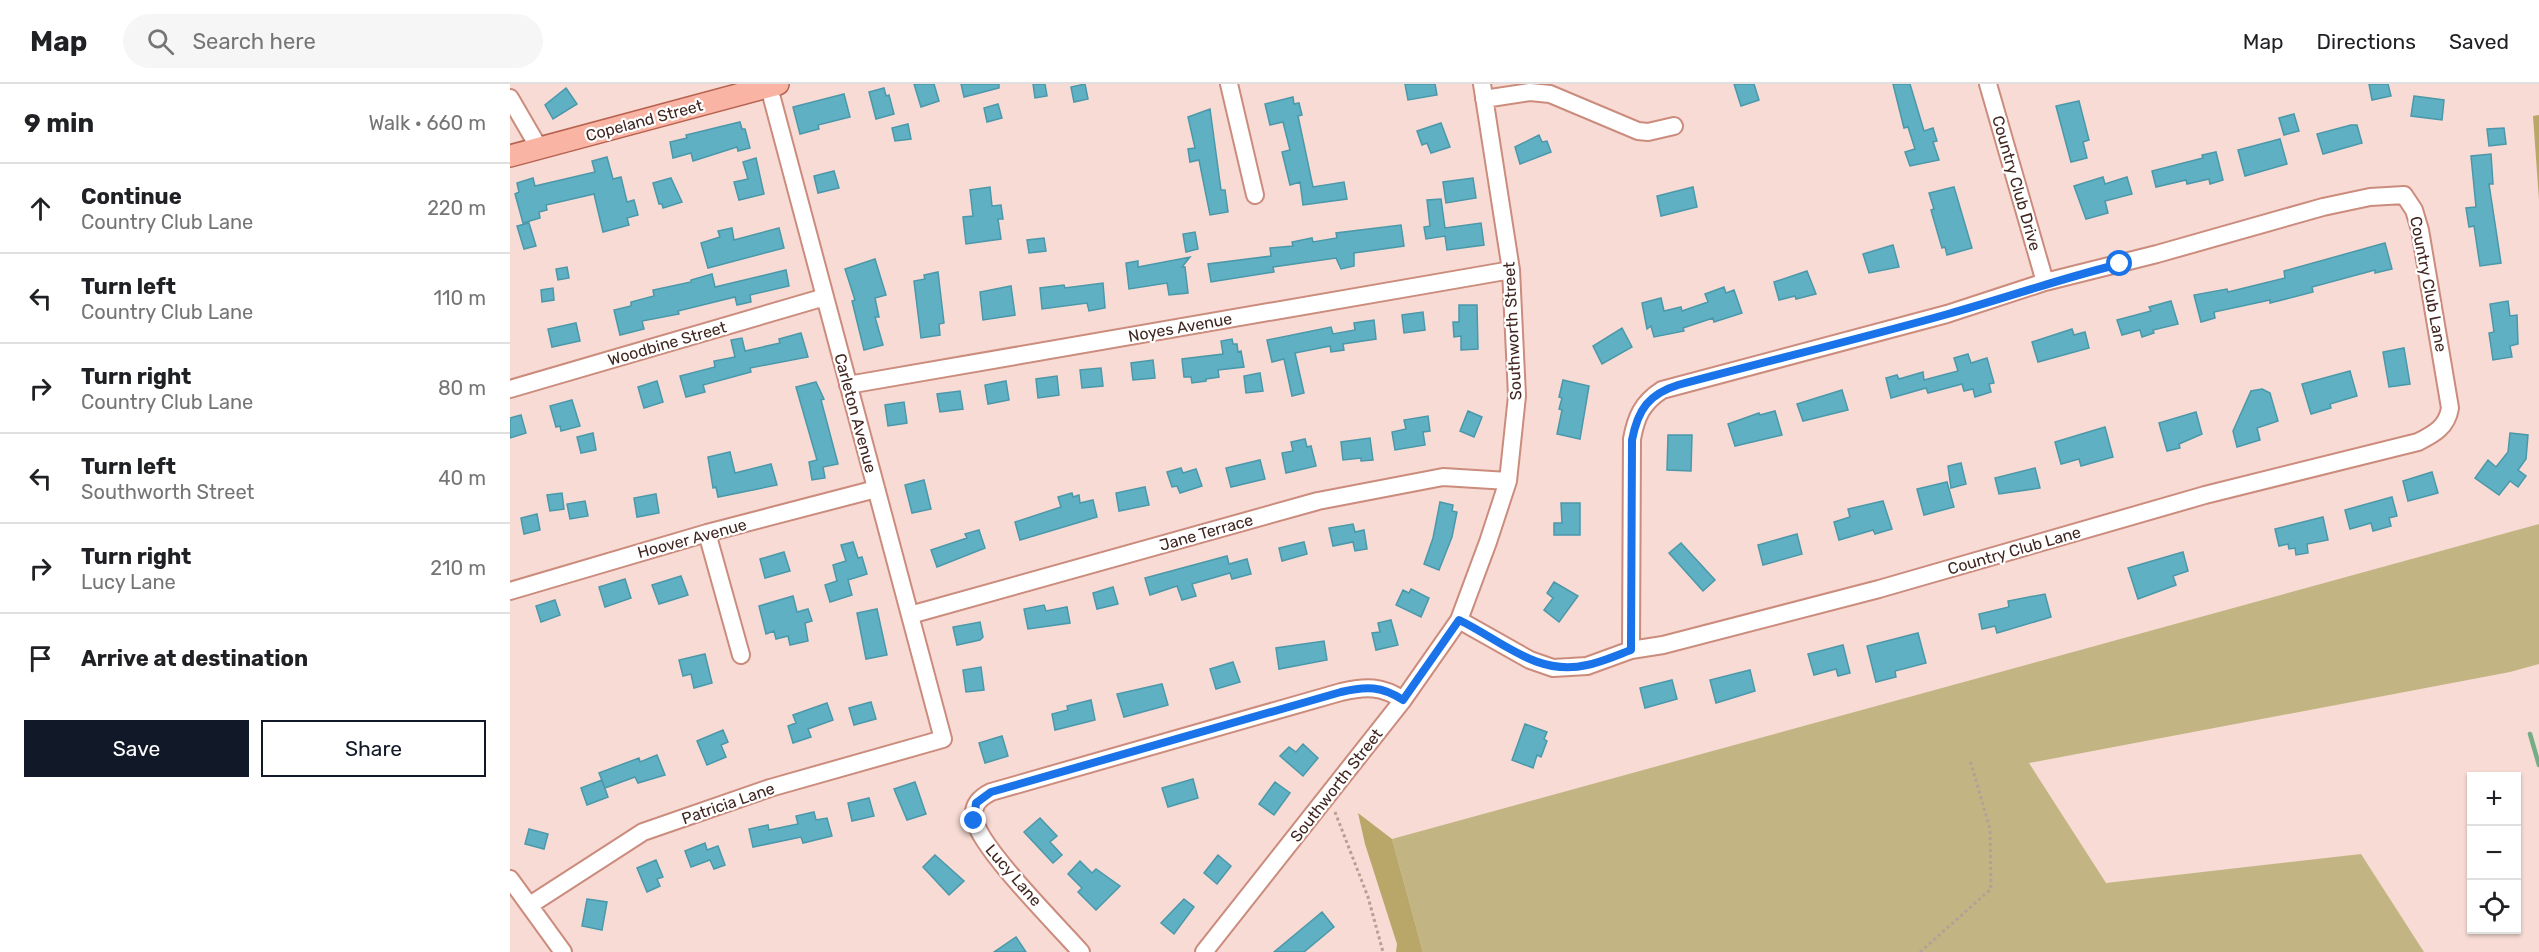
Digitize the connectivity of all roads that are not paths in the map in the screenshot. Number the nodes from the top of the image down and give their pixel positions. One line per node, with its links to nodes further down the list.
1 (1229, 84): 9 (street)
2 (1989, 84): 11 (street, Country Club Drive)
3 (773, 85): 7 (main road, Copeland Street); 12 (street, Carleton Avenue)
4 (1483, 92): 6 (street); 10 (street, Southworth Street)
5 (510, 98): 7 (street)
6 (1674, 126)
7 (539, 148): 8 (main road, Copeland Street)
8 (510, 156)
9 (1255, 195)
10 (1511, 270): 13 (street, Noyes Avenue); 15 (street, Southworth Street)
11 (2045, 282): 21 (street, Country Club Lane); 21 (street, Country Club Lane)
12 (825, 297): 13 (street, Carleton Avenue); 14 (street, Woodbine Street)
13 (848, 385): 16 (street, Carleton Avenue)
14 (510, 389)
15 (1508, 481): 19 (street, Jane Terrace); 20 (street, Southworth Street)
16 (876, 489): 17 (street, Hoover Avenue); 19 (street, Carleton Avenue)
17 (707, 533): 18 (street, Hoover Avenue); 22 (street)
18 (510, 591)
19 (910, 615): 24 (street, Carleton Avenue)
20 (1459, 620): 21 (street, Country Club Lane); 23 (street, Southworth Street)
21 (1631, 650)
22 (741, 655)
23 (1403, 700): 28 (street, Lucy Lane); 29 (street, Southworth Street)
24 (943, 739): 26 (street, Patricia Lane)
25 (510, 879): 26 (street)
26 (530, 905): 27 (street)
27 (562, 952)
28 (1081, 952)
29 (1204, 952)

